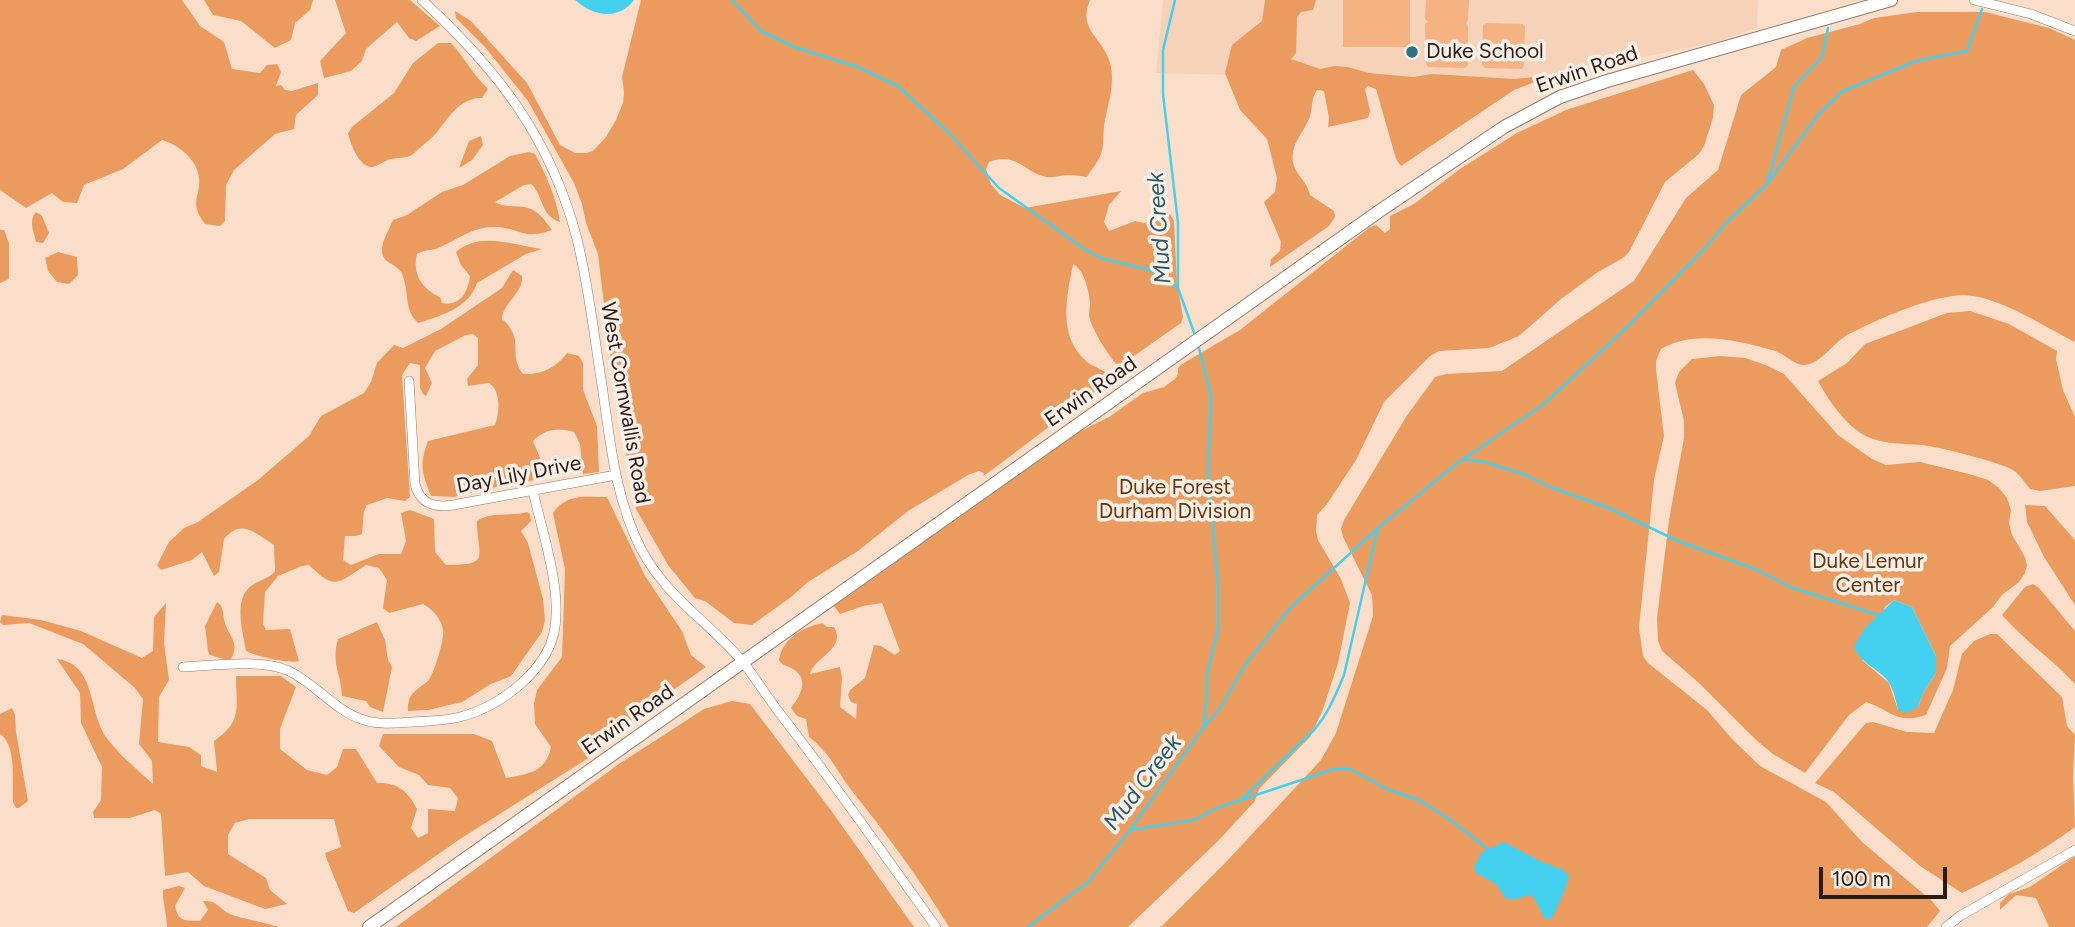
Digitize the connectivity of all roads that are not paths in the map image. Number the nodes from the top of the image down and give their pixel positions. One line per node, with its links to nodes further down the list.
1 (422, 0): 6 (street, West Cornwallis Road)
2 (1891, 0): 8 (main road, Erwin Road)
3 (1974, 0): 4 (street)
4 (2075, 31)
5 (409, 381): 7 (street, Day Lily Drive)
6 (616, 475): 7 (street, Day Lily Drive); 8 (street, West Cornwallis Road)
7 (533, 491): 9 (street)
8 (743, 663): 11 (main road, Erwin Road); 12 (street, West Cornwallis Road)
9 (183, 667)
10 (2075, 850): 13 (street)
11 (369, 927)
12 (936, 927)
13 (1946, 927)

